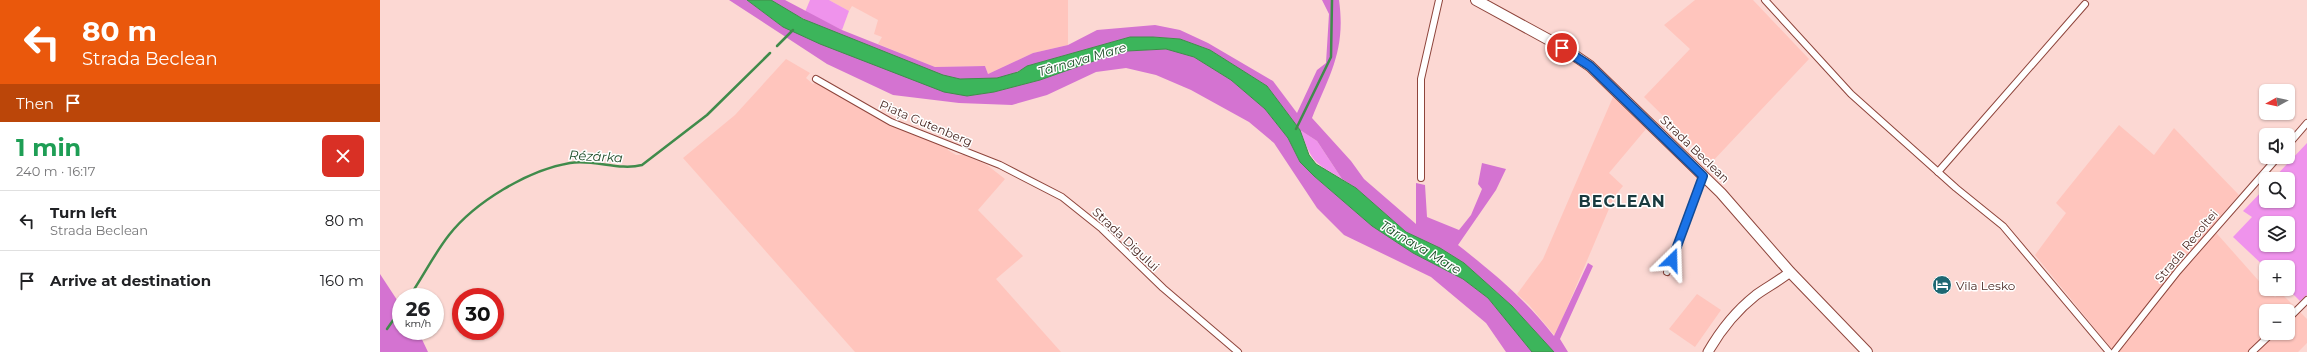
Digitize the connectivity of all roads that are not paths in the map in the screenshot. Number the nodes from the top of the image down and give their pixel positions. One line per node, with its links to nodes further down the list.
1 (1439, 0): 12 (street)
2 (1476, 0): 11 (main road, Strada Beclean)
3 (1765, 0): 10 (street)
4 (2085, 4): 10 (street)
5 (816, 79): 8 (street, Piața Gutenberg)
6 (2306, 125): 7 (street)
7 (2295, 137)
8 (987, 160): 18 (street, Strada Digului)
9 (2272, 164): 22 (street, Strada Recoltei)
10 (1938, 172): 21 (street)
11 (1703, 176): 13 (street); 14 (main road, Strada Beclean)
12 (1421, 178)
13 (1667, 272)
14 (1790, 272): 19 (main road); 20 (main road, Strada Beclean)
15 (2307, 300): 16 (street)
16 (2295, 312)
17 (2265, 340): 23 (street)
18 (1238, 352)
19 (1708, 352)
20 (1867, 352)
21 (2109, 352)
22 (2114, 352)
23 (2252, 352)

